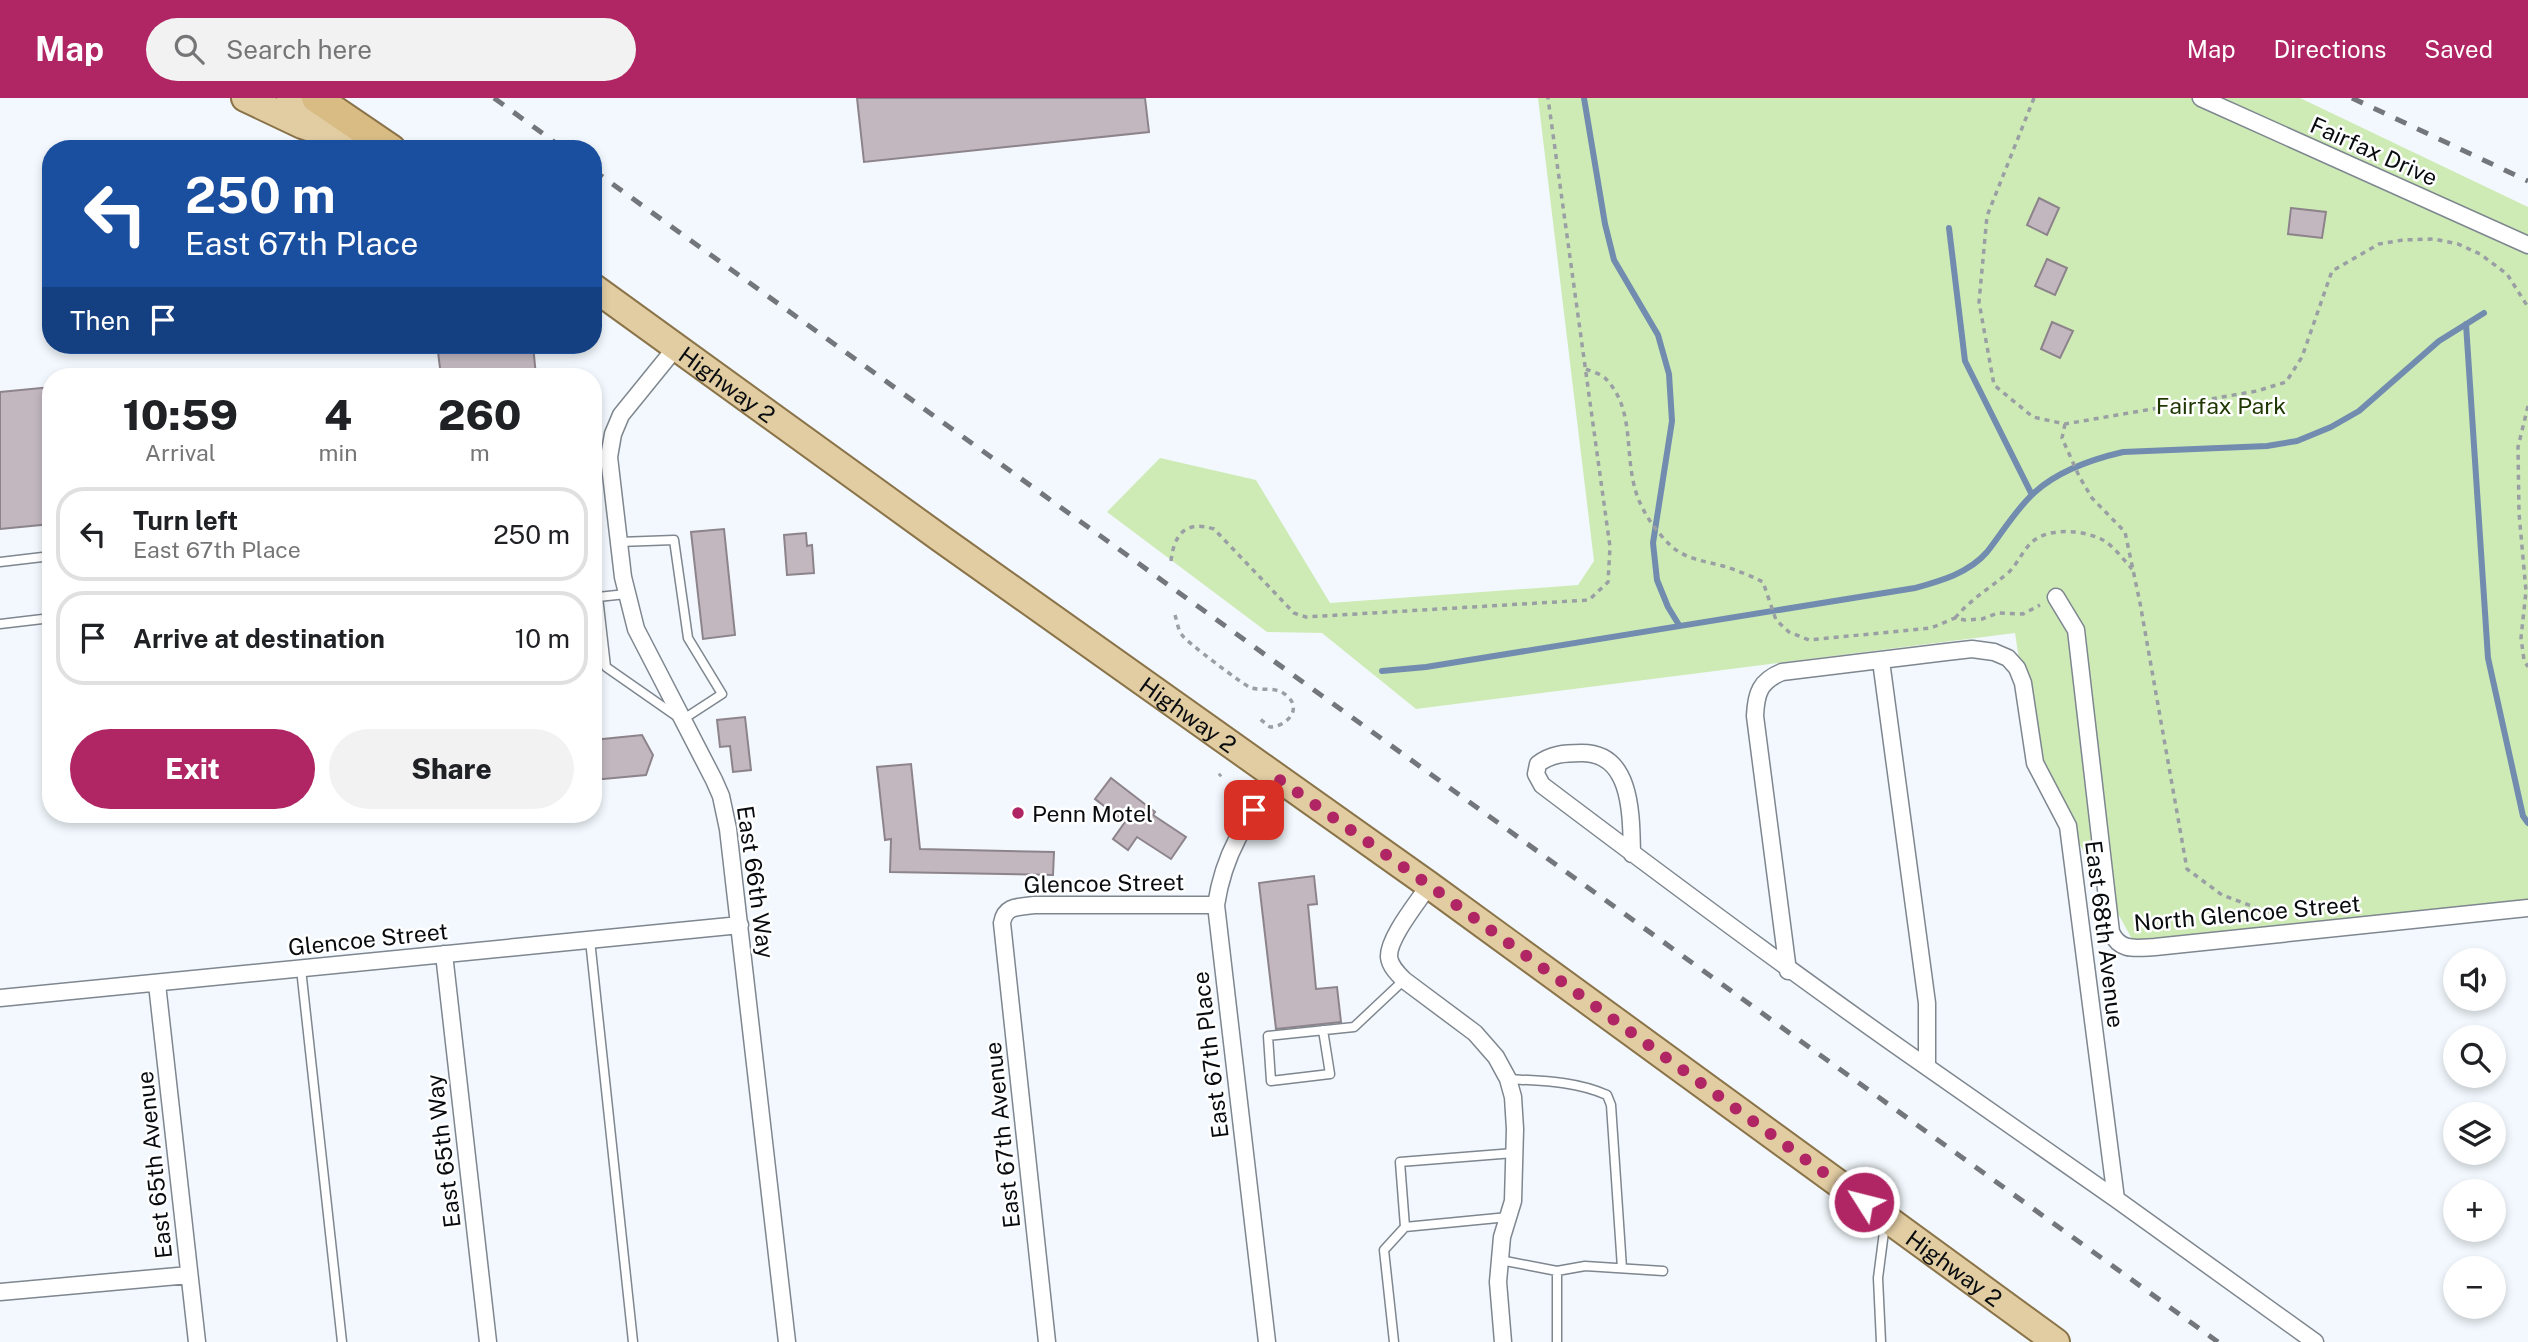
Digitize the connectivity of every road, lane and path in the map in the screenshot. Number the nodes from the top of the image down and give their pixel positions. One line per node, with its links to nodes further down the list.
1 (245, 98): 7 (main road)
2 (290, 98): 8 (main road)
3 (316, 98): 9 (highway)
4 (1548, 98): 14 (path)
5 (2034, 98): 16 (path)
6 (2201, 98): 10 (street, Fairfax Drive)
7 (347, 140)
8 (371, 140)
9 (375, 140)
10 (2528, 245)
11 (602, 293): 13 (main road, Highway 2)
12 (2528, 307): 16 (path)
13 (677, 346): 17 (street, East 66th Way); 34 (main road, Highway 2)
14 (1586, 369): 19 (path); 26 (path)
15 (2528, 406): 31 (path)
16 (2065, 424): 21 (path)
17 (619, 542): 22 (street, East 66th Way); 32 (lane)
18 (42, 557): 20 (lane)
19 (1171, 561)
20 (0, 562)
21 (2133, 571): 26 (path); 39 (path)
22 (626, 594): 23 (lane); 32 (street, East 66th Way)
23 (602, 597)
24 (2056, 597): 26 (path); 38 (street, North Glencoe Street)
25 (1175, 615): 33 (path)
26 (1955, 618)
27 (42, 619): 28 (lane)
28 (0, 624)
29 (602, 632): 32 (lane)
30 (1881, 661): 45 (street); 50 (street); 53 (street, East 68th Avenue)
31 (2528, 667)
32 (682, 720): 41 (street, East 66th Way)
33 (1258, 722)
34 (1277, 778): 36 (main road, Highway 2); 37 (street, East 67th Place)
35 (1632, 854): 35 (street); 45 (street)
36 (1429, 885): 46 (street); 55 (main road, Highway 2)
37 (1216, 905): 40 (street, Glencoe Street); 69 (street, East 67th Place)
38 (2528, 908)
39 (2281, 917)
40 (1002, 923): 68 (street, East 67th Avenue)
41 (740, 925): 42 (street, Glencoe Street); 67 (street, East 66th Way)
42 (590, 940): 43 (street, Glencoe Street); 66 (lane)
43 (444, 954): 44 (street, Glencoe Street); 65 (street, East 65th Way)
44 (301, 969): 47 (street, Glencoe Street); 64 (lane)
45 (1788, 971): 50 (street)
46 (1404, 980): 49 (lane); 51 (street)
47 (157, 984): 48 (street, Glencoe Street); 61 (street, East 65th Avenue)
48 (0, 998)
49 (1323, 1030): 49 (lane)
50 (1927, 1067): 53 (street)
51 (1508, 1079): 52 (street); 58 (lane)
52 (1514, 1153): 54 (street); 56 (lane)
53 (2116, 1199): 75 (street)
54 (1508, 1217): 56 (lane); 57 (street)
55 (1886, 1218): 73 (lane); 74 (main road, Highway 2)
56 (1405, 1227): 70 (lane)
57 (1500, 1260): 59 (lane); 71 (street)
58 (1622, 1268): 59 (lane); 60 (lane)
59 (1557, 1271): 72 (lane)
60 (1663, 1271)
61 (189, 1275): 62 (street); 63 (street, East 65th Avenue)
62 (0, 1292)
63 (197, 1342)
64 (342, 1342)
65 (488, 1342)
66 (634, 1342)
67 (787, 1342)
68 (1047, 1342)
69 (1267, 1342)
70 (1394, 1342)
71 (1503, 1342)
72 (1557, 1342)
73 (1881, 1342)
74 (2056, 1342)
75 (2315, 1342)

